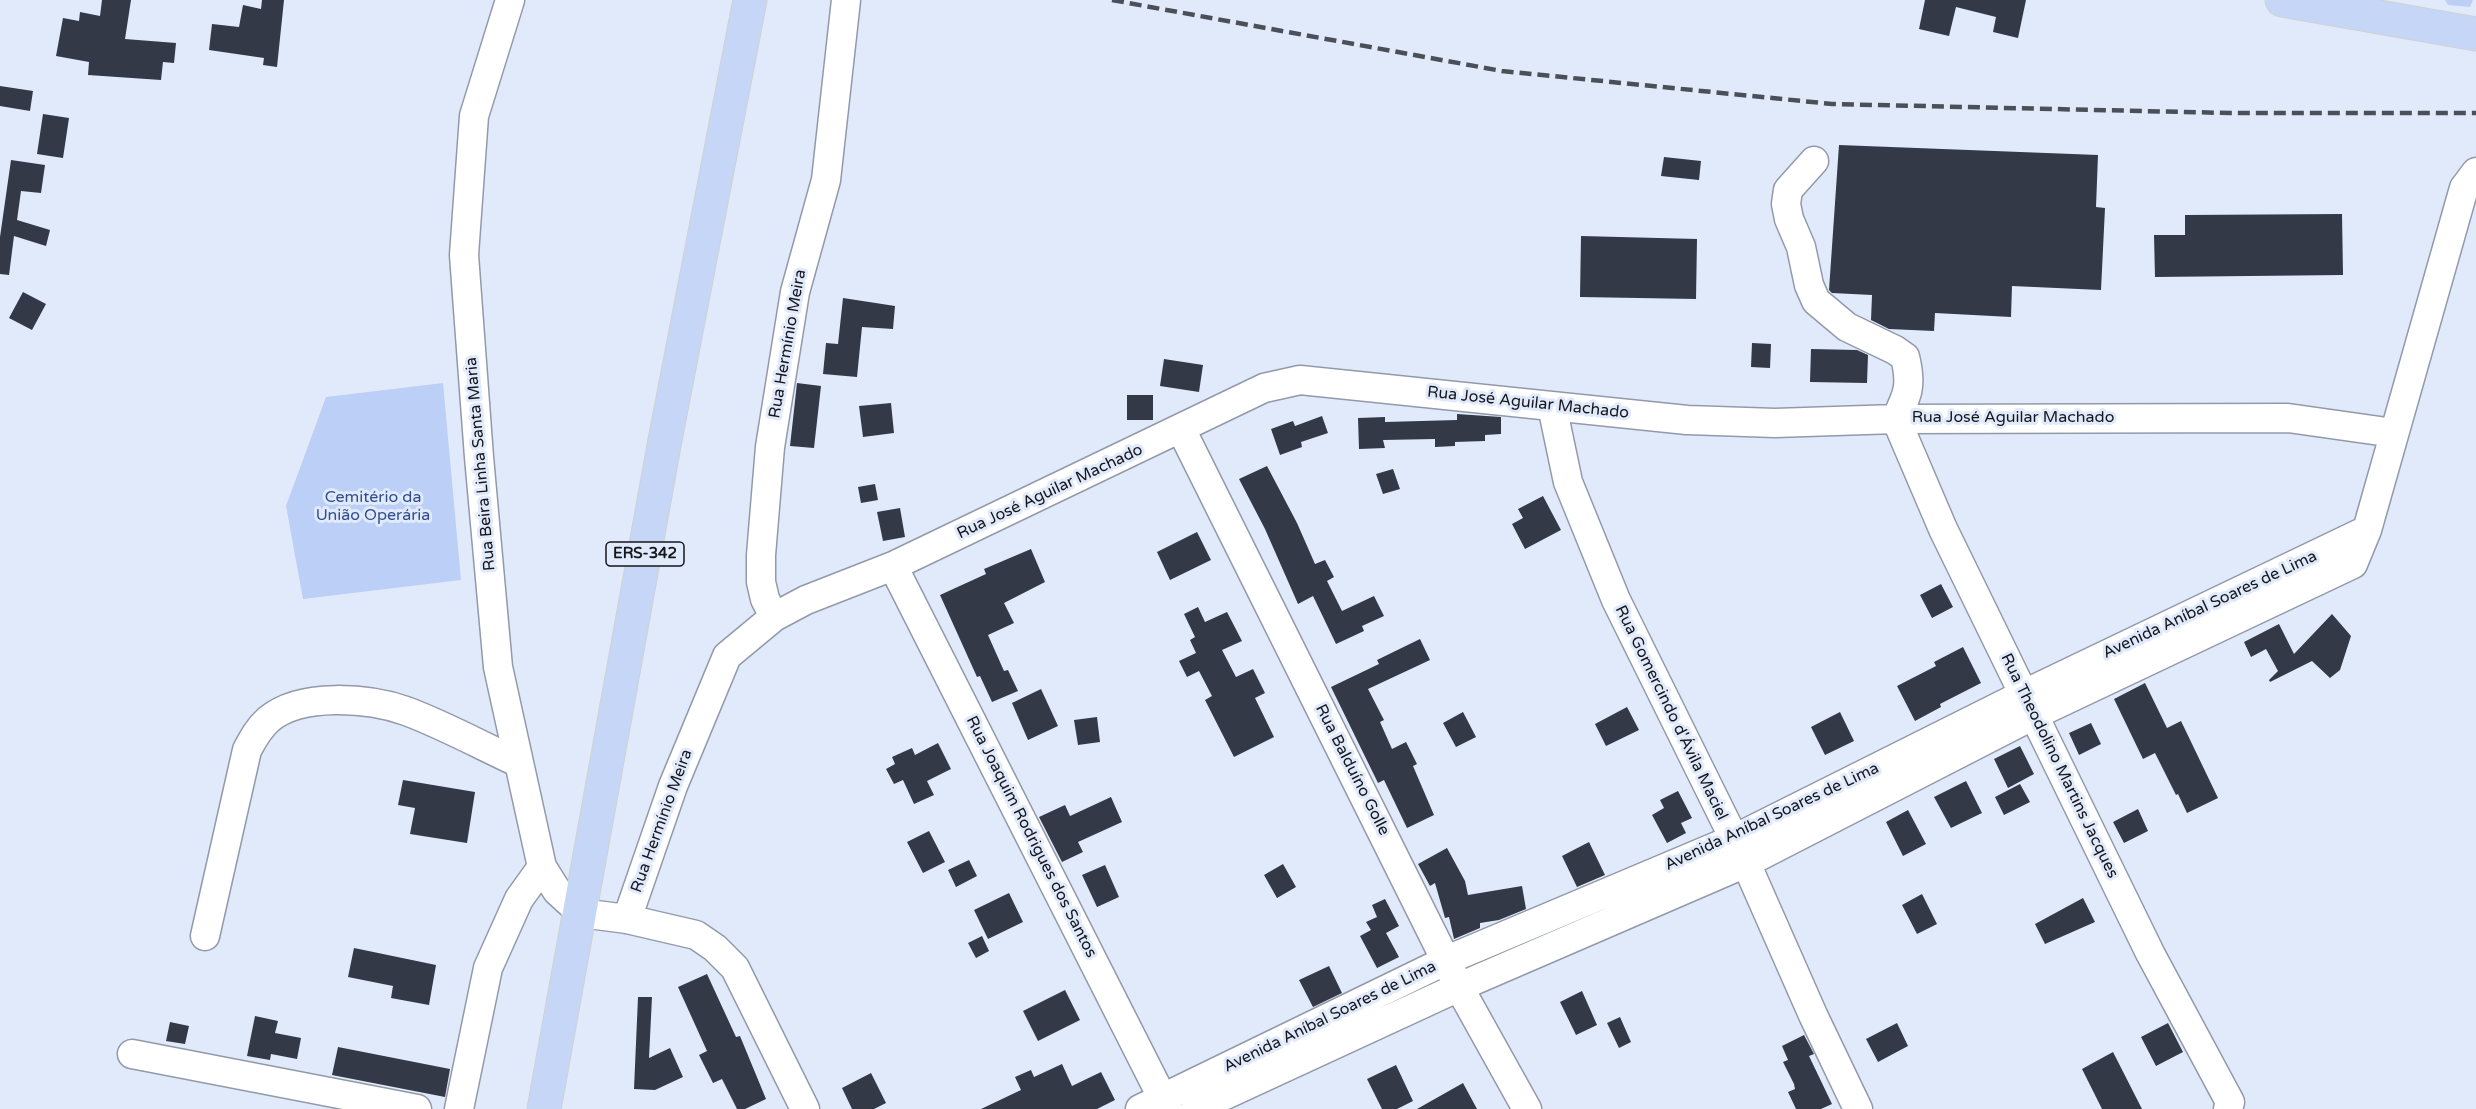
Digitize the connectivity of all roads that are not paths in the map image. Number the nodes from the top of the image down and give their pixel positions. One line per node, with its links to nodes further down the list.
1 (510, 0): 16 (street, Rua Beira Linha Santa Maria)
2 (750, 0): 19 (main road, ERS-342)
3 (846, 0): 13 (street, Rua Hermínio Meira)
4 (2282, 0): 5 (main road)
5 (2476, 34)
6 (1814, 160): 9 (street)
7 (2470, 180): 11 (street, Avenida Aníbal Soares de Lima)
8 (1552, 406): 9 (street, Rua José Aguilar Machado); 10 (street, Rua José Aguilar Machado); 17 (street, Rua Gomercindo d'Ávila Maciel)
9 (1896, 419): 11 (street, Rua José Aguilar Machado); 15 (street, Rua Theodolino Martins Jacques)
10 (1181, 429): 12 (street, Rua José Aguilar Machado); 22 (street, Rua Balduíno Golle)
11 (2394, 434): 15 (street, Avenida Aníbal Soares de Lima)
12 (893, 566): 13 (street, Rua José Aguilar Machado); 25 (street, Rua Joaquim Rodrigues dos Santos)
13 (774, 616): 14 (street, Rua José Aguilar Machado)
14 (727, 656): 20 (street, Rua Hermínio Meira)
15 (2029, 704): 17 (street, Avenida Aníbal Soares de Lima); 33 (street, Rua Theodolino Martins Jacques)
16 (519, 763): 18 (street, Rua Beira Linha Santa Maria); 21 (street)
17 (1740, 851): 22 (street, Avenida Aníbal Soares de Lima); 23 (street, Avenida Aníbal Soares de Lima); 32 (street, Rua Gomercindo d'Ávila Maciel)
18 (542, 867): 19 (street, Rua Beira Linha Santa Maria); 27 (street)
19 (581, 913): 20 (street); 28 (main road, ERS-342)
20 (627, 919): 29 (street)
21 (205, 936)
22 (1447, 960): 23 (street, Rua Balduíno Golle); 25 (street, Avenida Aníbal Soares de Lima)
23 (1459, 987): 30 (street, Avenida Aníbal Soares de Lima); 31 (street, Rua Balduíno Golle)
24 (132, 1054): 26 (street)
25 (1157, 1105)
26 (417, 1109)
27 (459, 1109)
28 (544, 1109)
29 (805, 1109)
30 (1195, 1109)
31 (1527, 1109)
32 (1858, 1109)
33 (2229, 1109)

